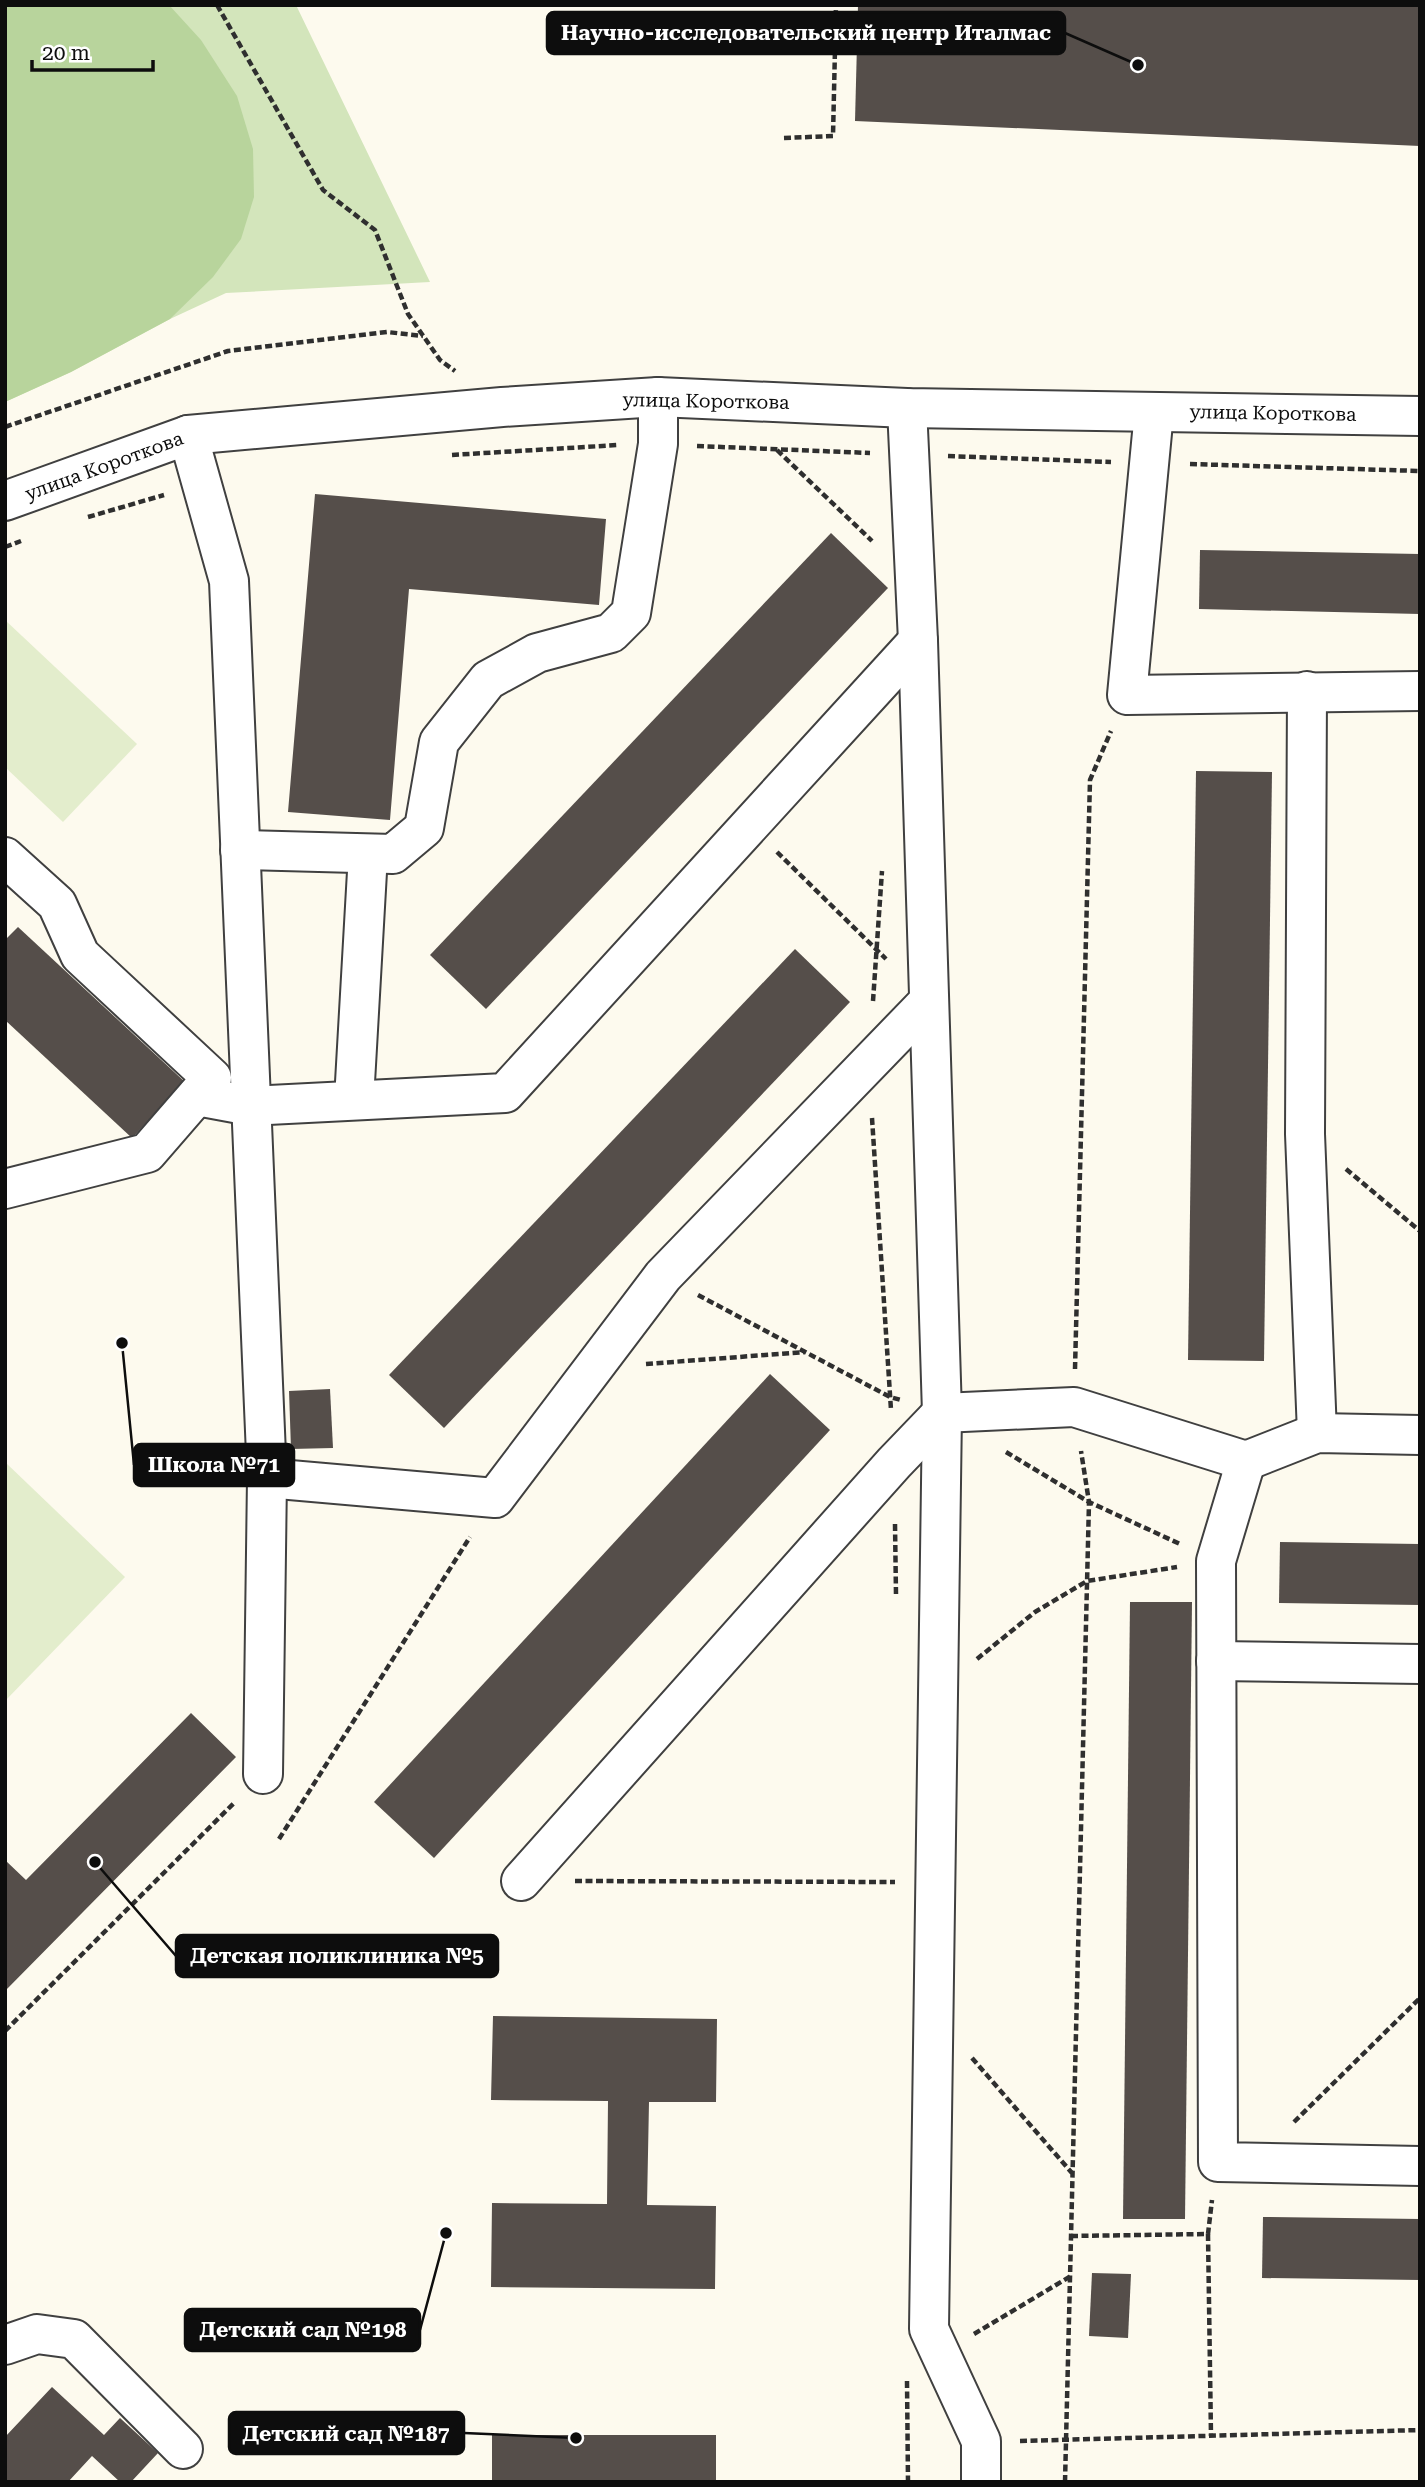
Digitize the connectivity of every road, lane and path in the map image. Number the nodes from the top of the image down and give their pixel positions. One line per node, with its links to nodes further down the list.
1 (217, 5): 4 (path)
2 (836, 5): 3 (path)
3 (784, 138)
4 (423, 336): 6 (path); 10 (path)
5 (659, 397): 6 (street, улица Короткова); 7 (street, улица Короткова); 12 (street)
6 (502, 407): 11 (street, улица Короткова); 13 (path)
7 (907, 408): 8 (street, улица Короткова); 15 (street)
8 (1154, 412): 9 (street, улица Короткова); 17 (street)
9 (1420, 415)
10 (5, 427)
11 (188, 435): 19 (street); 20 (street, улица Короткова)
12 (658, 444): 13 (path); 14 (path); 31 (street)
13 (547, 449): 16 (path)
14 (777, 449): 15 (path); 23 (path)
15 (909, 454): 17 (path); 25 (street)
16 (450, 455)
17 (1149, 463): 18 (path); 28 (street)
18 (1420, 471)
19 (202, 484): 21 (path); 30 (street)
20 (5, 501)
21 (81, 519)
22 (30, 537): 24 (path)
23 (873, 542)
24 (5, 547)
25 (918, 641): 29 (street); 33 (street)
26 (1307, 691): 27 (street); 28 (street); 37 (street)
27 (1420, 691)
28 (1127, 695): 43 (path)
29 (750, 825): 33 (path); 35 (street)
30 (240, 850): 31 (street); 36 (street)
31 (368, 854): 35 (street)
32 (5, 857): 34 (street)
33 (929, 1001): 40 (street); 44 (street)
34 (197, 1096): 36 (street); 38 (street)
35 (354, 1100): 36 (street)
36 (251, 1106): 49 (street)
37 (1305, 1135): 39 (path); 45 (street)
38 (5, 1189)
39 (1420, 1231)
40 (663, 1276): 41 (path); 42 (street)
41 (806, 1352): 42 (path); 44 (path)
42 (593, 1368): 50 (street)
43 (1074, 1407): 44 (street); 48 (street); 51 (path)
44 (942, 1413): 56 (street); 59 (street)
45 (1317, 1433): 46 (street); 48 (street)
46 (1420, 1435)
47 (999, 1447): 51 (path)
48 (1246, 1461): 52 (street)
49 (267, 1478): 50 (street); 57 (street)
50 (495, 1498): 58 (path)
51 (1089, 1502): 52 (path); 53 (path)
52 (1216, 1561): 53 (path); 54 (street)
53 (1087, 1581): 56 (path); 66 (path)
54 (1216, 1661): 55 (street); 64 (street)
55 (1420, 1664)
56 (938, 1690): 62 (street)
57 (263, 1773): 63 (path)
58 (279, 1839)
59 (521, 1881): 60 (path)
60 (900, 1882)
61 (1420, 1998): 64 (path)
62 (933, 2013): 66 (path); 75 (street)
63 (5, 2031)
64 (1236, 2159): 65 (street); 67 (path)
65 (1420, 2166)
66 (1073, 2174): 68 (path)
67 (1208, 2234): 68 (path); 73 (path)
68 (1071, 2236): 69 (path)
69 (1070, 2276): 70 (path); 74 (path)
70 (965, 2340)
71 (5, 2345): 76 (street)
72 (1420, 2430): 73 (path)
73 (1211, 2436): 74 (path)
74 (1066, 2440): 75 (path); 78 (path)
75 (981, 2441): 77 (street)
76 (183, 2449)
77 (981, 2482)
78 (1065, 2482)

